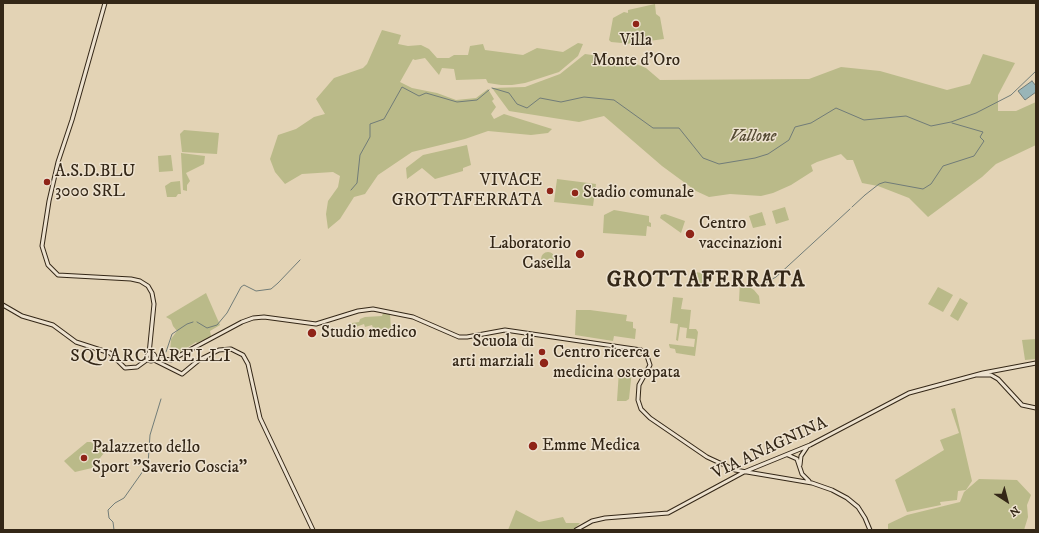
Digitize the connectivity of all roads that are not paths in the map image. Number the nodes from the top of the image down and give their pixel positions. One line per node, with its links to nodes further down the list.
1 (105, 3): 3 (main road)
2 (3, 305): 5 (main road)
3 (150, 354): 4 (main road); 5 (main road)
4 (154, 359): 5 (main road); 15 (main road); 20 (main road)
5 (148, 360)
6 (1036, 363): 7 (main road, VIA ANAGNINA)
7 (996, 370): 8 (main road); 9 (main road, VIA ANAGNINA)
8 (991, 375): 9 (main road, VIA ANAGNINA); 10 (main road)
9 (972, 376): 11 (main road, VIA ANAGNINA)
10 (1036, 408)
11 (810, 445): 12 (main road, VIA ANAGNINA); 13 (main road)
12 (786, 455): 13 (main road); 14 (main road, VIA ANAGNINA)
13 (800, 465): 17 (main road)
14 (753, 468): 15 (main road, VIA ANAGNINA); 16 (main road)
15 (744, 472): 16 (main road); 21 (main road, VIA ANAGNINA)
16 (753, 473): 18 (main road)
17 (802, 474): 18 (main road); 19 (main road)
18 (796, 481): 19 (main road)
19 (812, 484): 22 (main road)
20 (313, 530)
21 (576, 530)
22 (870, 530)

